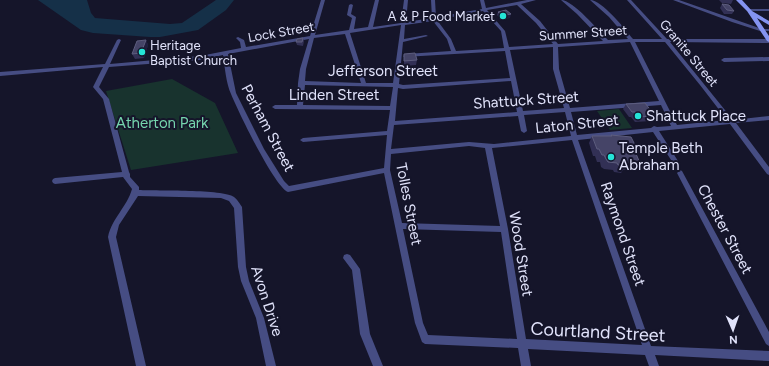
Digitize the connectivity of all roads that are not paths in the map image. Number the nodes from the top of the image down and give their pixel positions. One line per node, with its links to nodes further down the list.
1 (323, 0): 25 (street)
2 (377, 0): 20 (street)
3 (406, 0): 19 (street, Tolles Street)
4 (433, 0): 17 (street)
5 (482, 0): 14 (street)
6 (531, 0): 12 (street, Lock Street)
7 (563, 0): 32 (street)
8 (592, 0): 28 (street)
9 (629, 0): 29 (street, Granite Street)
10 (675, 0): 21 (street)
11 (739, 0): 15 (main road)
12 (518, 3): 14 (street, Lock Street); 33 (street)
13 (351, 5): 23 (street)
14 (484, 10): 17 (street, Lock Street); 35 (street)
15 (748, 10): 16 (street); 18 (main road); 21 (main road)
16 (769, 10)
17 (434, 19): 19 (street, Lock Street); 37 (street)
18 (769, 23)
19 (403, 24): 20 (street, Lock Street); 31 (street, Tolles Street)
20 (370, 29): 23 (street, Lock Street)
21 (762, 30): 22 (street); 30 (main road)
22 (769, 30)
23 (349, 32): 25 (street, Lock Street); 45 (street)
24 (426, 36): 31 (street)
25 (311, 37): 34 (street, Lock Street); 44 (street)
26 (238, 38): 34 (street)
27 (119, 40): 41 (street)
28 (632, 40): 29 (street, Summer Street); 32 (street, Summer Street); 47 (street)
29 (666, 40): 30 (street, Summer Street); 54 (street, Granite Street)
30 (769, 40)
31 (401, 41): 38 (street, Tolles Street)
32 (607, 42): 33 (street, Summer Street)
33 (556, 46): 35 (street, Summer Street); 51 (street, Raymond Street)
34 (244, 50): 36 (street, Lock Street)
35 (507, 50): 37 (street, Summer Street); 43 (street)
36 (224, 53): 41 (street, Lock Street); 65 (street, Perham Street)
37 (454, 53): 38 (street, Summer Street)
38 (399, 57): 46 (street, Tolles Street)
39 (769, 59): 40 (street)
40 (724, 60)
41 (105, 67): 42 (street, Lock Street); 68 (street)
42 (2, 75)
43 (513, 79): 46 (street, Jefferson Street); 52 (street)
44 (301, 83): 45 (street, Jefferson Street); 49 (street)
45 (364, 84): 46 (street, Jefferson Street)
46 (396, 86): 50 (street, Tolles Street)
47 (663, 103): 51 (street, Shattuck Street); 56 (street)
48 (275, 107): 49 (street, Linden Street)
49 (300, 108): 50 (street, Linden Street)
50 (393, 108): 55 (street, Tolles Street)
51 (568, 110): 52 (street, Shattuck Street); 60 (street, Raymond Street)
52 (520, 114): 55 (street, Shattuck Street); 58 (street)
53 (769, 118): 54 (street, Laton Street)
54 (731, 121): 56 (street, Laton Street); 66 (street, Granite Street)
55 (391, 123): 59 (street, Tolles Street)
56 (674, 126): 57 (street, Laton Street)
57 (654, 128): 60 (street, Laton Street); 64 (street)
58 (524, 132)
59 (390, 133): 61 (street); 63 (street, Tolles Street)
60 (574, 137): 62 (street, Laton Street); 77 (street, Raymond Street)
61 (303, 140)
62 (488, 146): 63 (street, Laton Street); 72 (street, Wood Street)
63 (388, 152): 65 (street, Tolles Street)
64 (674, 162)
65 (387, 170): 71 (street, Tolles Street)
66 (769, 172)
67 (680, 173): 75 (street, Chester Street)
68 (127, 174): 69 (street); 70 (street)
69 (55, 181)
70 (135, 193): 79 (street); 80 (street, Avon Drive)
71 (399, 226): 72 (street); 74 (street, Tolles Street)
72 (504, 229): 76 (street, Wood Street)
73 (347, 258): 81 (street)
74 (425, 339): 76 (street, Courtland Street)
75 (769, 341)
76 (522, 344): 77 (street, Courtland Street); 82 (street, Wood Street)
77 (649, 350): 78 (street, Courtland Street); 83 (street, Raymond Street)
78 (769, 356)
79 (141, 366)
80 (271, 366)
81 (378, 366)
82 (526, 366)
83 (654, 366)

